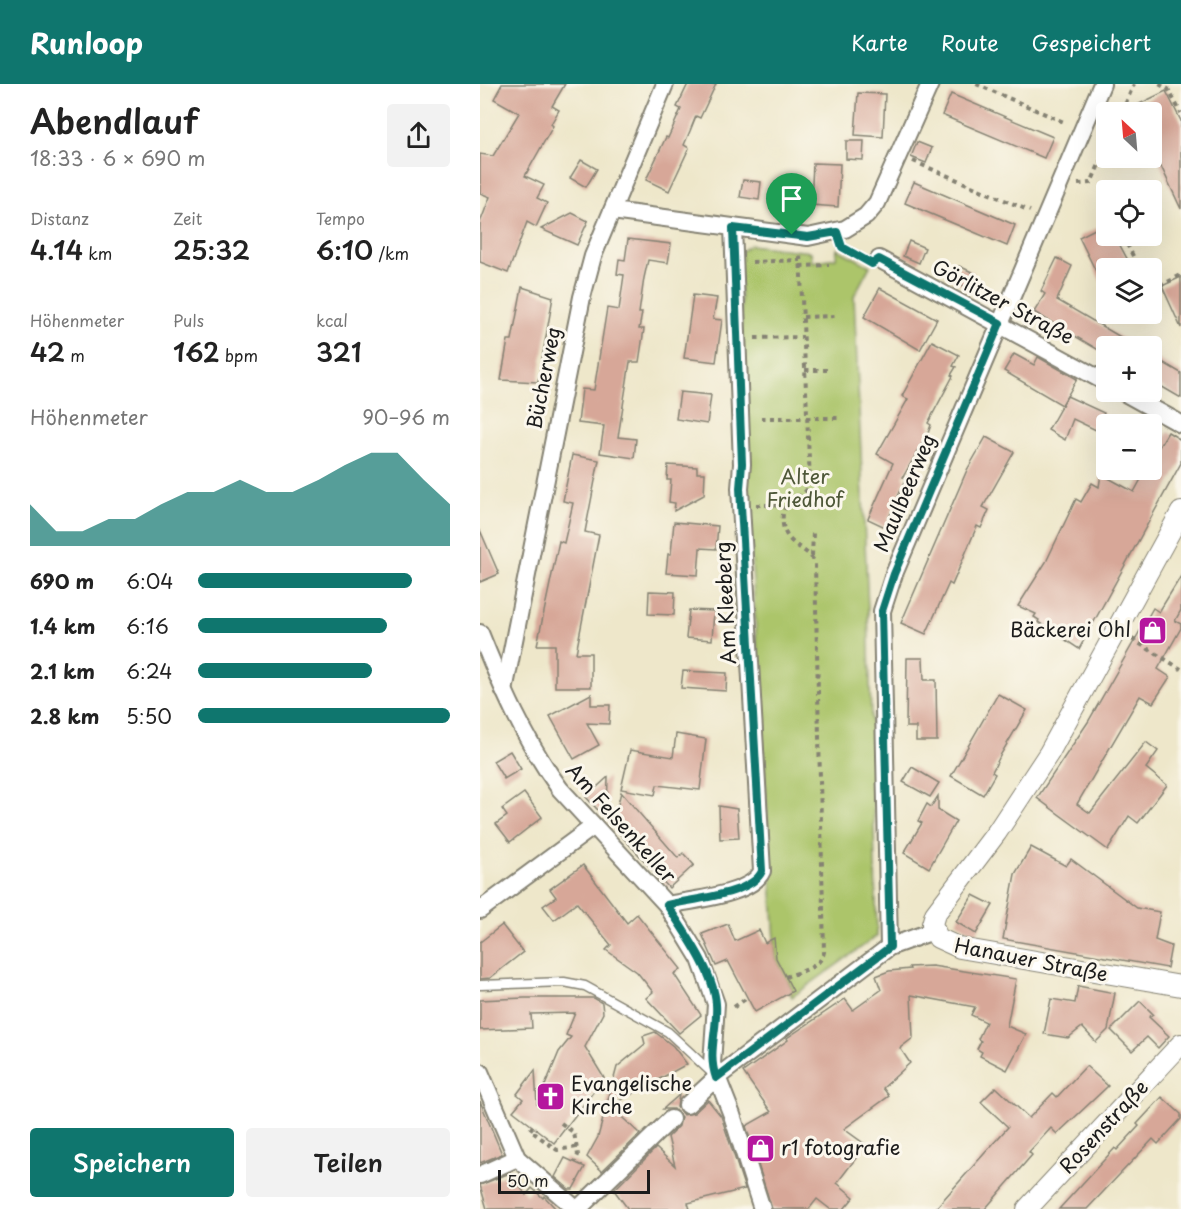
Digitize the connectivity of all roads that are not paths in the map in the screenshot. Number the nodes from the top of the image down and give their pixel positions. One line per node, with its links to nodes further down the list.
1 (665, 84): 4 (street, Bücherweg)
2 (930, 84): 5 (street)
3 (1102, 84): 7 (street, Maulbeerweg)
4 (612, 211): 5 (street); 13 (street, Bücherweg)
5 (733, 228): 15 (street, Am Kleeberg)
6 (879, 259): 7 (street, Görlitzer Straße)
7 (1000, 323): 8 (street, Görlitzer Straße); 18 (street, Maulbeerweg)
8 (1096, 377)
9 (1141, 402): 10 (street)
10 (1181, 424)
11 (1181, 512): 17 (street)
12 (480, 633): 13 (street, Am Felsenkeller)
13 (503, 692): 14 (street, Am Felsenkeller)
14 (594, 826): 15 (street, Am Felsenkeller); 16 (street)
15 (667, 905): 23 (street, Am Felsenkeller)
16 (480, 910)
17 (933, 932): 18 (street, Hanauer Straße); 20 (street, Hanauer Straße)
18 (890, 947): 23 (street, Hanauer Straße)
19 (480, 985): 23 (lane)
20 (1181, 986)
21 (1181, 1044): 30 (street, Rosenstraße)
22 (480, 1072): 26 (street)
23 (716, 1078): 24 (street, Hanauer Straße); 29 (street, Am Felsenkeller)
24 (687, 1104)
25 (671, 1119): 28 (street)
26 (517, 1158): 27 (street); 28 (street)
27 (480, 1175)
28 (577, 1209)
29 (762, 1209)
30 (1027, 1209)

